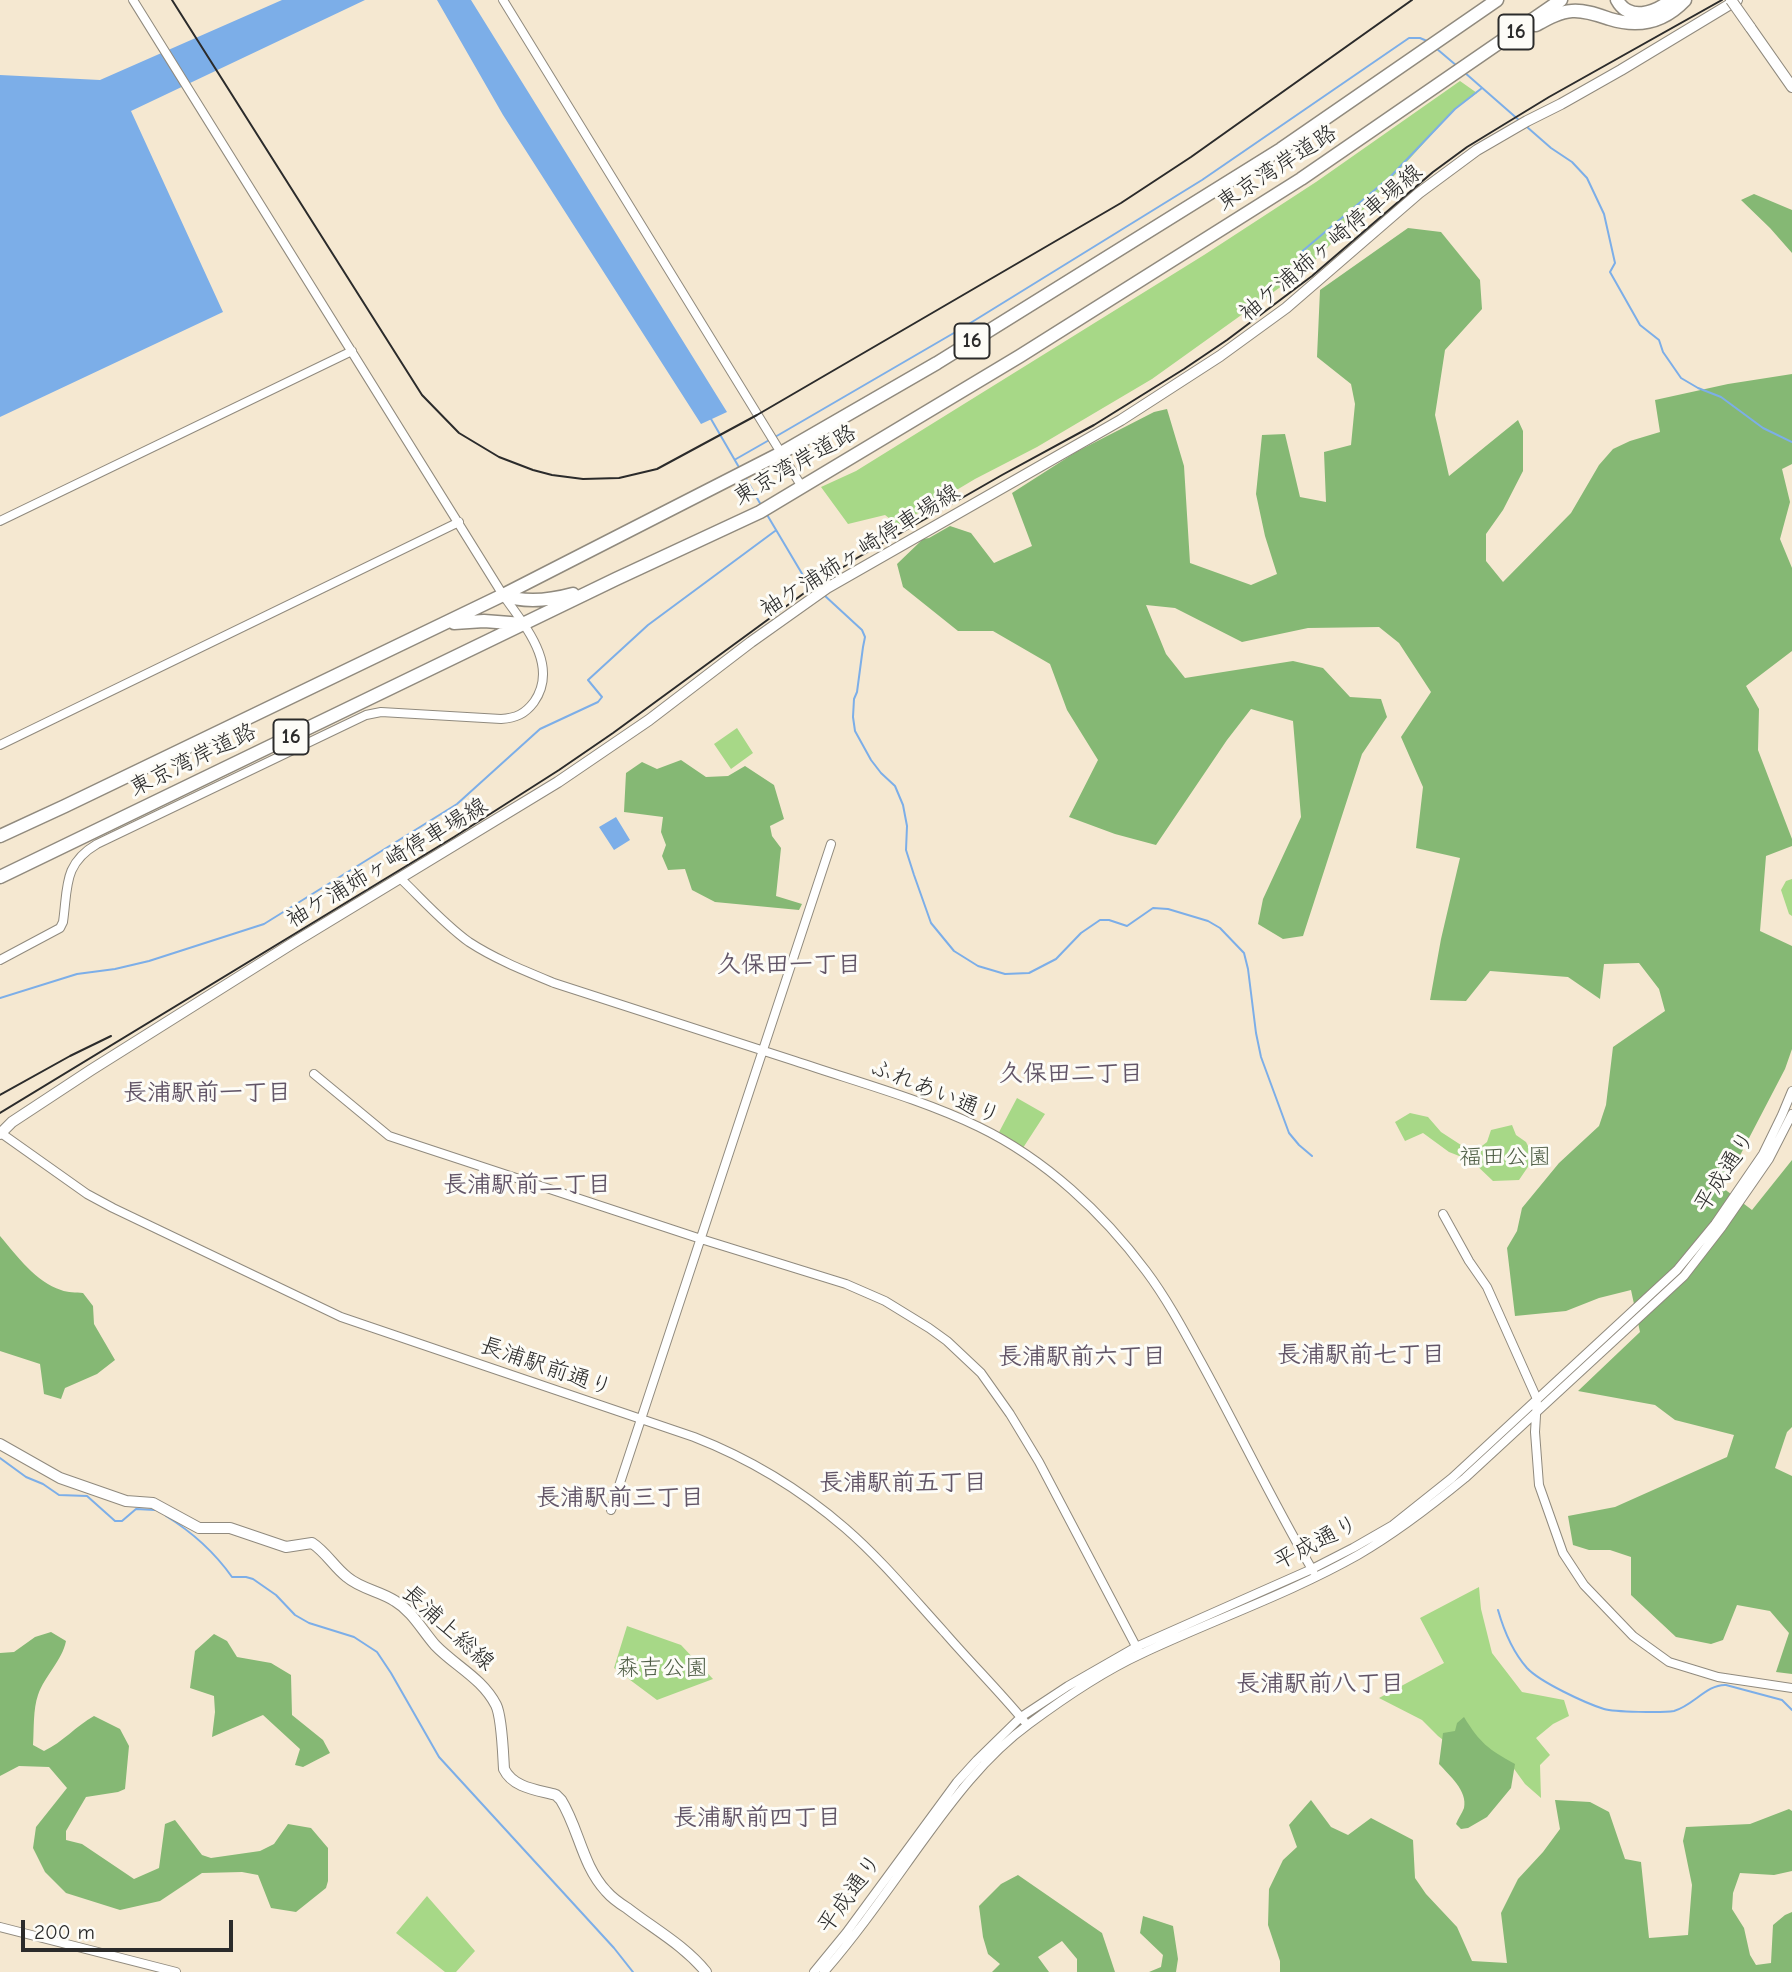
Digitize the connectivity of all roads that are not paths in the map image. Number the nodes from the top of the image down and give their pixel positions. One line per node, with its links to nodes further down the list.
1 (133, 0): 14 (street)
2 (503, 0): 15 (street)
3 (1488, 0): 11 (highway)
4 (1497, 0): 11 (highway, 東京湾岸道路 / 16)
5 (1561, 0): 12 (highway, 東京湾岸道路 / 16)
6 (1617, 0): 7 (highway)
7 (1671, 0)
8 (1685, 0): 12 (highway)
9 (1731, 0): 13 (main road, bridge)
10 (1737, 0): 27 (main road, 袖ケ浦姉ヶ崎停車場線)
11 (1455, 29): 15 (highway, 東京湾岸道路 / 16)
12 (1496, 46): 16 (highway, 東京湾岸道路 / 16)
13 (1792, 87)
14 (352, 351): 17 (street); 18 (street)
15 (779, 450): 16 (street); 20 (highway, 東京湾岸道路 / 16)
16 (802, 487): 19 (highway, 東京湾岸道路 / 16)
17 (0, 521)
18 (459, 522): 20 (street); 23 (street)
19 (616, 579): 20 (highway); 21 (highway, 東京湾岸道路 / 16)
20 (503, 594): 21 (street); 22 (highway, 東京湾岸道路 / 16)
21 (524, 624): 22 (highway); 26 (highway, 東京湾岸道路 / 16); 28 (street)
22 (439, 625): 24 (highway, 東京湾岸道路 / 16)
23 (0, 745)
24 (0, 836)
25 (831, 844): 29 (street)
26 (1, 876)
27 (400, 878): 29 (street, ふれあい通り); 33 (main road, 袖ケ浦姉ヶ崎停車場線)
28 (0, 960)
29 (762, 1051): 35 (street); 41 (street, ふれあい通り)
30 (314, 1074): 35 (street)
31 (1792, 1091): 36 (street, 平成通り)
32 (1792, 1114): 37 (street, 平成通り)
33 (1, 1134): 38 (street, 長浦駅前通り)
34 (1443, 1214): 36 (street)
35 (701, 1239): 38 (street); 42 (street)
36 (1537, 1399): 37 (street); 41 (street, 平成通り)
37 (1536, 1411): 41 (street, 平成通り); 43 (street)
38 (641, 1419): 40 (street); 44 (street, 長浦駅前通り)
39 (0, 1444): 48 (main road, 長浦上総線)
40 (611, 1510)
41 (1314, 1573): 42 (street, 平成通り)
42 (1138, 1651): 44 (street, 平成通り); 45 (street, 平成通り)
43 (1792, 1688)
44 (1021, 1717): 45 (street, 長浦駅前通り); 49 (street, 平成通り)
45 (1028, 1725): 50 (street, 平成通り)
46 (0, 1927): 47 (street)
47 (176, 1972)
48 (706, 1972)
49 (814, 1972)
50 (824, 1972)

